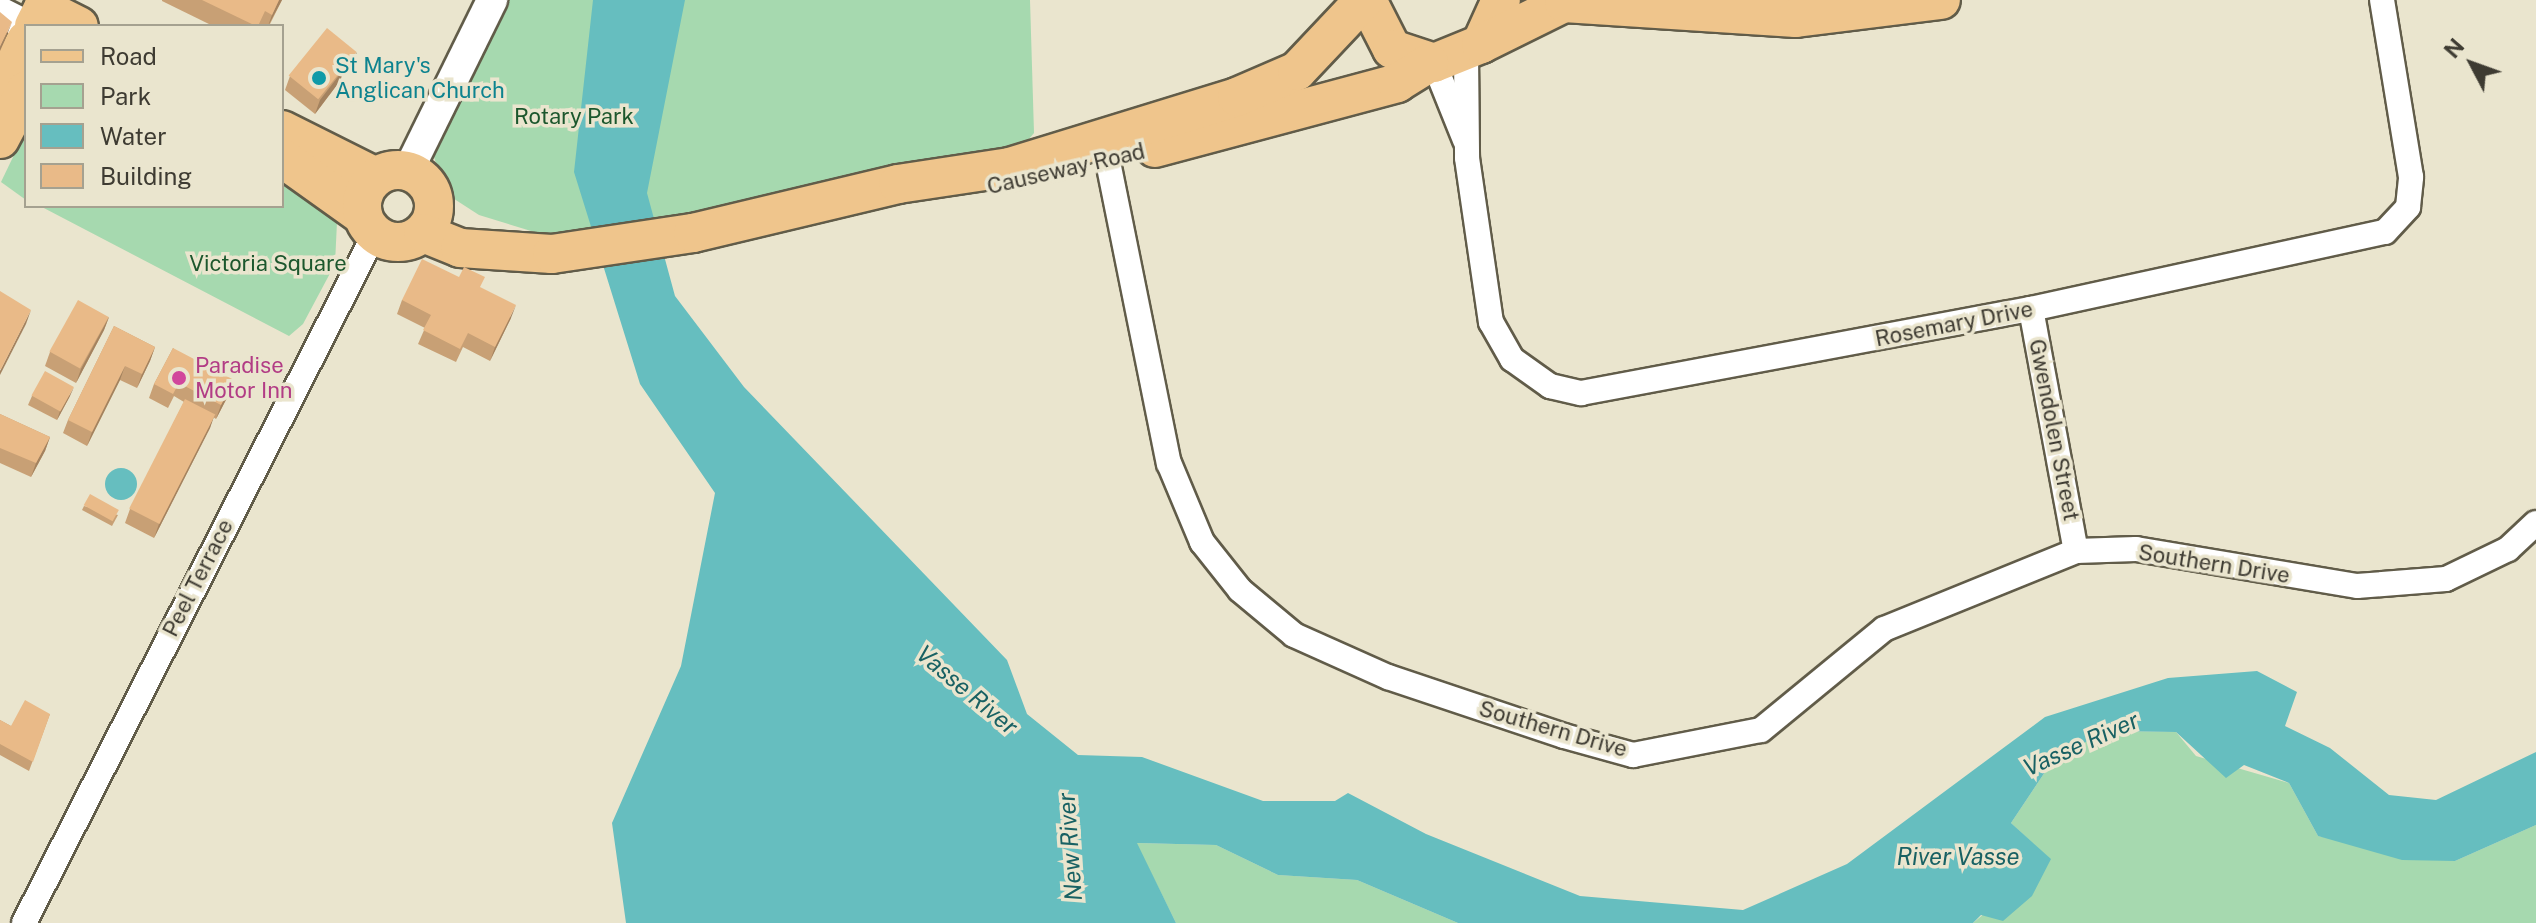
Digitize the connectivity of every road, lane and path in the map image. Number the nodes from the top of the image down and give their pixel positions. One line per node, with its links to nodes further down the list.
1 (492, 0): 15 (street)
2 (1365, 0): 8 (main road); 13 (main road, Causeway Road)
3 (1501, 0): 8 (main road)
4 (1941, 0): 8 (main road, Causeway Road)
5 (2382, 0): 18 (street, Rosemary Drive)
6 (0, 12): 7 (street)
7 (48, 17)
8 (1452, 57): 12 (street, Rosemary Drive); 12 (street, Rosemary Drive); 13 (main road, Causeway Road)
9 (19, 91): 11 (main road)
10 (284, 131): 15 (main road)
11 (0, 139)
12 (1465, 140): 18 (street, Rosemary Drive)
13 (1106, 151): 16 (main road, Causeway Road); 20 (street, Southern Drive)
14 (284, 160): 17 (main road)
15 (392, 174): 16 (main road); 17 (main road)
16 (429, 218): 17 (main road)
17 (368, 225): 21 (street, Peel Terrace)
18 (2031, 309): 20 (street, Gwendolen Street)
19 (2536, 523): 20 (street, Southern Drive)
20 (2076, 551)
21 (24, 923)

